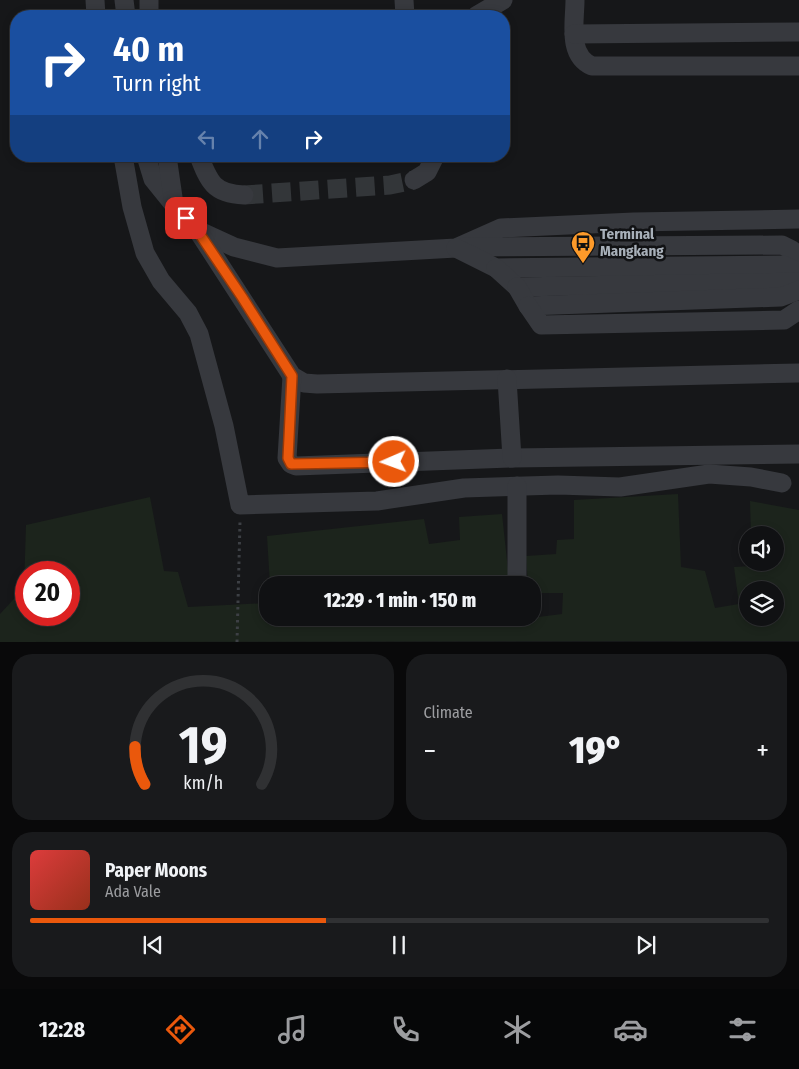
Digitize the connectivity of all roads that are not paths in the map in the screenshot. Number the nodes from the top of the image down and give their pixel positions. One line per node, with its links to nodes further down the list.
1 (503, 0): 3 (street)
2 (575, 0): 5 (street)
3 (486, 10)
4 (799, 32): 5 (street)
5 (574, 34): 6 (street)
6 (799, 66)
7 (125, 162): 32 (street)
8 (148, 162): 14 (street)
9 (168, 162): 14 (street)
10 (201, 162): 13 (street)
11 (434, 162): 12 (street)
12 (414, 180)
13 (244, 195)
14 (174, 206): 16 (street)
15 (799, 219): 17 (street)
16 (197, 230): 17 (street); 27 (street)
17 (456, 248): 18 (street); 19 (street)
18 (799, 258)
19 (496, 268): 20 (street); 22 (street)
20 (799, 272)
21 (799, 282): 22 (street)
22 (516, 287): 24 (street)
23 (799, 290): 24 (street)
24 (528, 306): 25 (street)
25 (799, 310)
26 (799, 373): 28 (street)
27 (292, 376): 28 (street); 30 (street)
28 (508, 379): 30 (street)
29 (799, 454): 30 (street)
30 (512, 458)
31 (782, 483): 32 (street)
32 (518, 486): 33 (street)
33 (517, 576)

